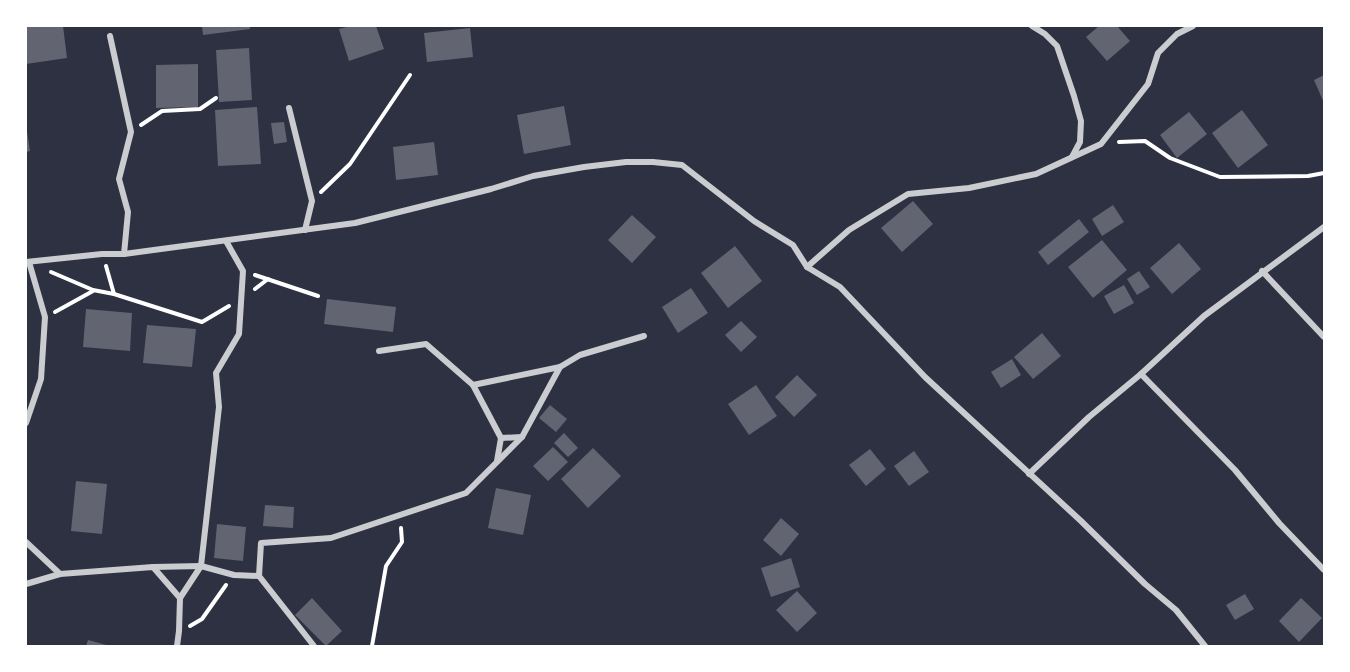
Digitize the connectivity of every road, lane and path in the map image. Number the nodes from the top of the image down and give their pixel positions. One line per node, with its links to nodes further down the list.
1 (1032, 26): 9 (street)
2 (1193, 26): 8 (street)
3 (110, 36): 7 (street)
4 (410, 75): 11 (path)
5 (216, 98): 7 (path)
6 (289, 108): 11 (street)
7 (131, 132): 16 (street)
8 (1101, 144): 9 (street); 10 (path)
9 (1072, 158): 18 (street)
10 (1324, 173)
11 (312, 201): 13 (street)
12 (1324, 227): 20 (street)
13 (305, 230): 14 (street); 18 (street)
14 (226, 241): 16 (street); 19 (street)
15 (102, 254): 16 (street); 17 (street); 23 (path)
16 (124, 254)
17 (27, 262): 22 (path); 26 (street)
18 (807, 267): 37 (street)
19 (243, 271): 21 (path); 25 (street)
20 (1262, 271): 28 (street); 31 (street)
21 (268, 279): 24 (path); 25 (path)
22 (93, 290): 23 (path); 26 (path)
23 (114, 294): 25 (path)
24 (318, 296)
25 (242, 298): 40 (street)
26 (45, 317): 33 (street)
27 (644, 336): 30 (street)
28 (1324, 337)
29 (379, 351): 32 (street)
30 (560, 367): 32 (street); 34 (street)
31 (1141, 374): 37 (street); 42 (street)
32 (473, 385): 35 (street)
33 (26, 423)
34 (522, 437): 35 (street); 36 (street)
35 (501, 438): 36 (street)
36 (497, 463): 38 (street)
37 (1029, 474): 52 (street)
38 (400, 515): 45 (street); 51 (path)
39 (26, 542): 43 (street)
40 (201, 566): 41 (street); 44 (street); 47 (street)
41 (153, 567): 43 (street); 47 (street)
42 (1324, 570)
43 (60, 574): 46 (street)
44 (234, 575): 45 (street); 48 (path)
45 (259, 576): 50 (street)
46 (26, 584)
47 (180, 597): 48 (street)
48 (179, 631): 49 (street)
49 (177, 646)
50 (314, 646)
51 (372, 646)
52 (1205, 646)

